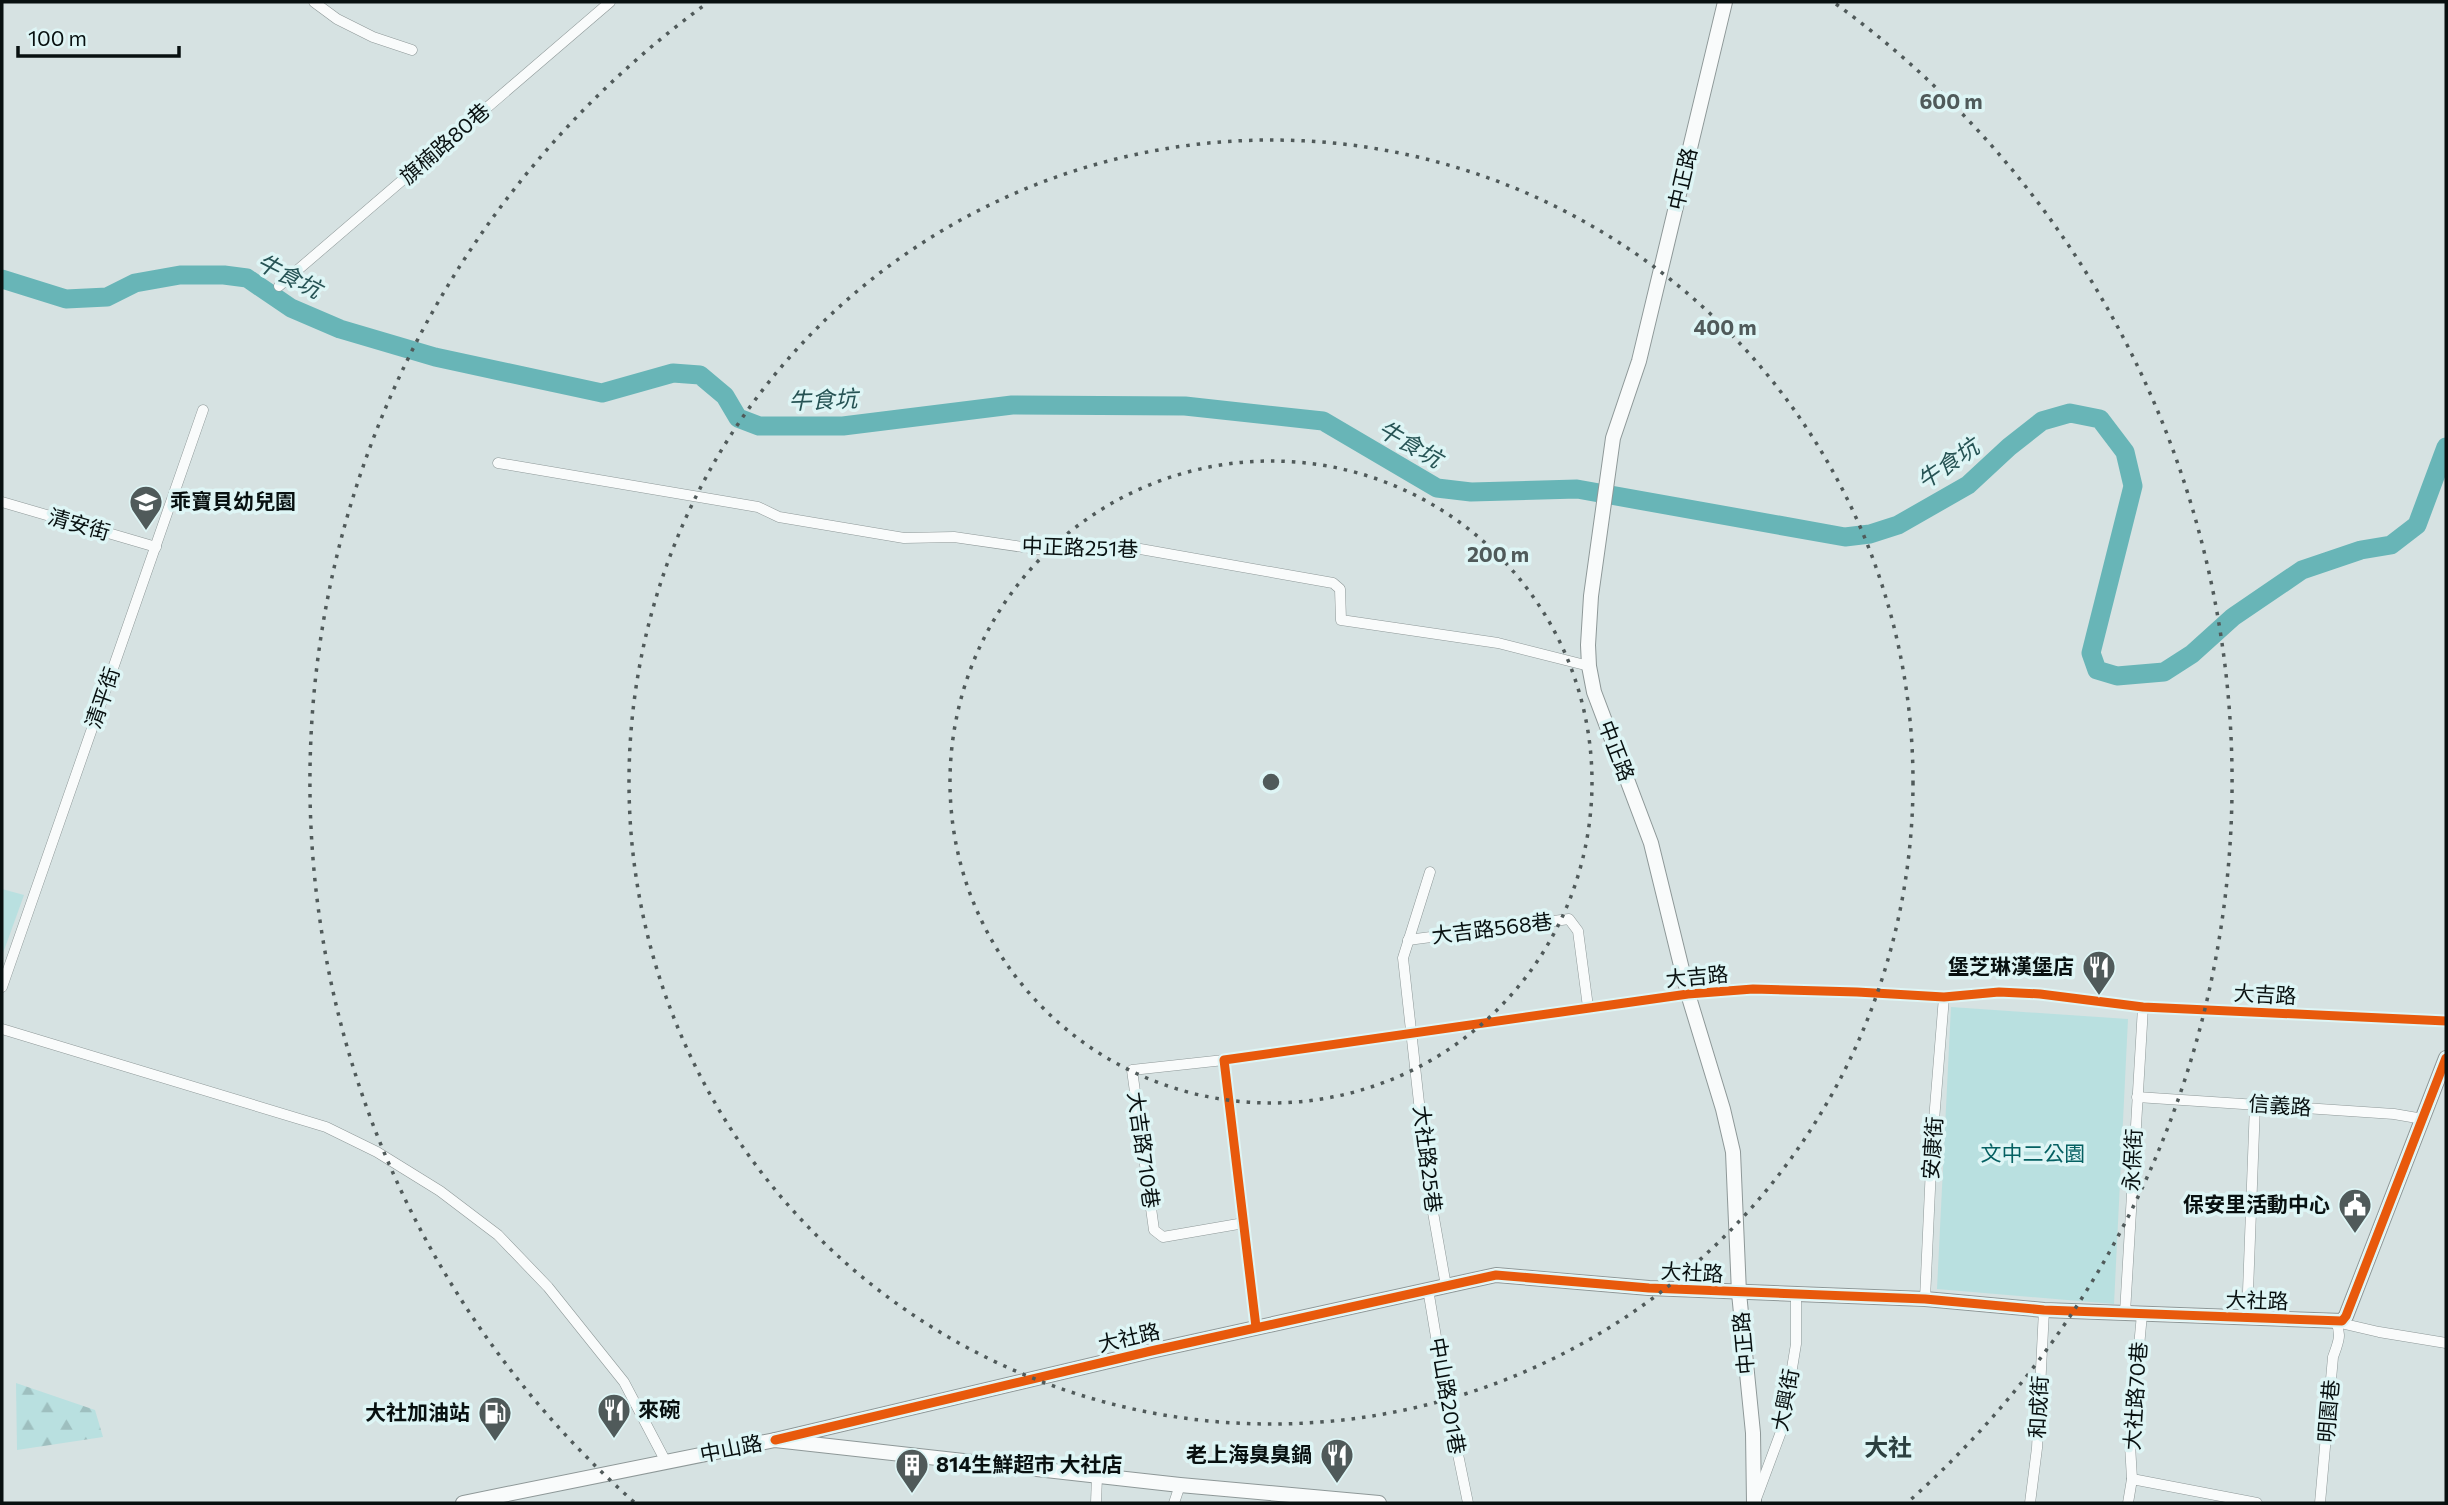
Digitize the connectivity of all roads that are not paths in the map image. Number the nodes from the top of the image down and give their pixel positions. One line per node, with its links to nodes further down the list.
1 (314, 2): 4 (street)
2 (610, 2): 5 (street, 旗楠路80巷)
3 (1724, 2): 10 (street, 中正路)
4 (412, 50)
5 (279, 286)
6 (203, 410): 9 (street, 清平街)
7 (498, 463): 10 (street, 中正路251巷)
8 (2, 502): 9 (street, 清安街)
9 (156, 547): 13 (street, 清平街)
10 (1589, 666): 14 (street, 中正路)
11 (1430, 872): 12 (street, 大社路25巷)
12 (1408, 940): 16 (street, 大吉路568巷); 20 (street, 大社路25巷)
13 (2, 987)
14 (1688, 994): 15 (street, 大吉路); 16 (street, 大吉路); 29 (street, 中正路)
15 (1944, 997): 17 (street, 大吉路); 31 (street, 安康街)
16 (1588, 1007): 20 (street, 大吉路)
17 (2143, 1007): 18 (street, 大吉路); 23 (street, 永保街)
18 (2446, 1021)
19 (2, 1030): 40 (street)
20 (1412, 1032): 22 (street, 大吉路); 27 (street, 大社路25巷)
21 (2446, 1058): 25 (street)
22 (1224, 1060): 26 (street); 26 (street, 大吉路710巷)
23 (2137, 1097): 24 (street, 信義路); 33 (street, 永保街)
24 (2255, 1104): 25 (street, 信義路); 35 (street, 大社路)
25 (2423, 1119): 36 (street)
26 (1244, 1223): 37 (street)
27 (1446, 1286): 28 (street, 大社路); 29 (street, 大社路)
28 (1428, 1289): 37 (street, 大社路); 48 (street, 中山路201巷)
29 (1740, 1293): 30 (street, 大社路); 49 (street, 中正路)
30 (1796, 1294): 31 (street, 大社路); 49 (street, 大興街)
31 (1924, 1299): 32 (street, 大社路)
32 (2045, 1310): 33 (street, 大社路); 50 (street, 和成街)
33 (2124, 1313): 34 (street, 大社路)
34 (2142, 1314): 35 (street, 大社路); 42 (street, 大社路70巷)
35 (2248, 1318): 36 (street, 大社路)
36 (2336, 1322): 38 (street); 53 (street, 明園巷)
37 (1256, 1327): 39 (street, 大社路)
38 (2446, 1343)
39 (775, 1440): 40 (street, 中山路); 41 (street, 中山路)
40 (666, 1462): 44 (street, 中山路)
41 (1097, 1476): 43 (street, 中山路); 45 (street)
42 (2132, 1479): 51 (street, 大社路70巷); 52 (street)
43 (1180, 1485): 46 (street); 47 (street, 中山路)
44 (463, 1503)
45 (1096, 1503)
46 (1174, 1503)
47 (1379, 1503)
48 (1468, 1503)
49 (1755, 1503)
50 (2030, 1503)
51 (2128, 1503)
52 (2257, 1503)
53 (2320, 1503)

